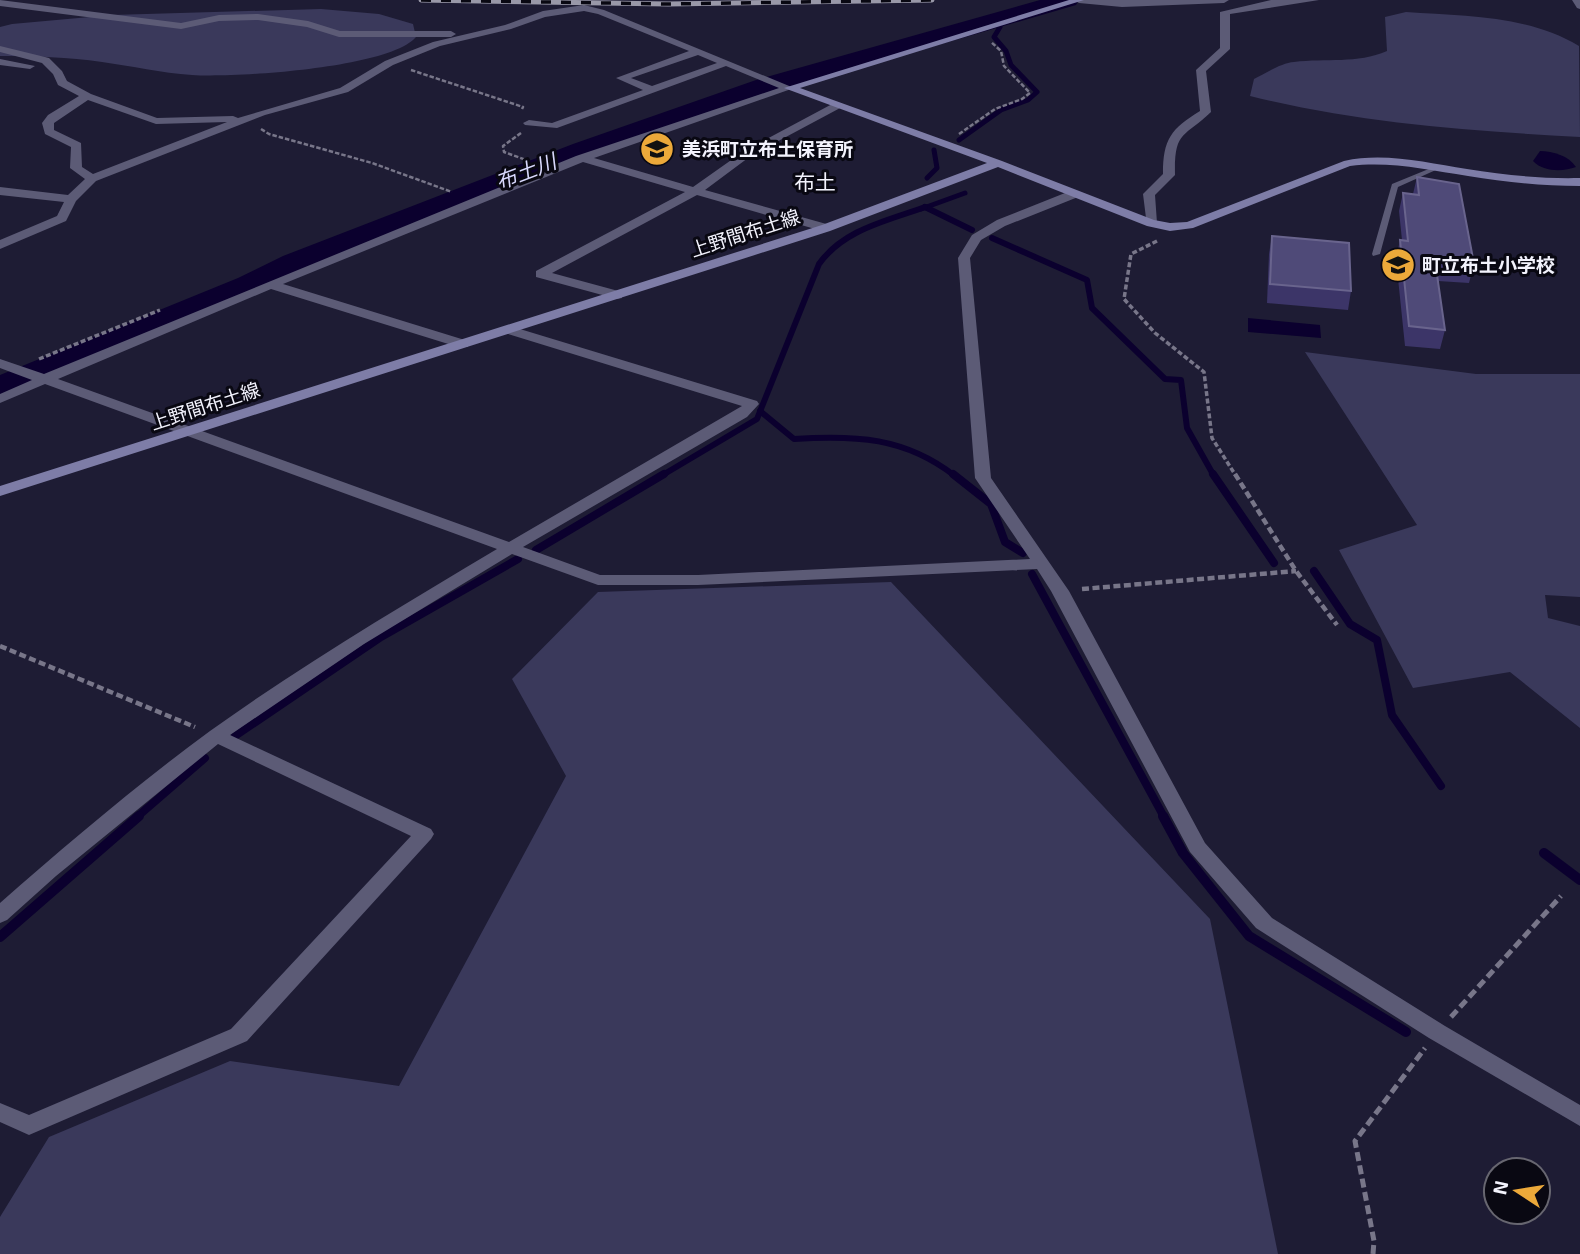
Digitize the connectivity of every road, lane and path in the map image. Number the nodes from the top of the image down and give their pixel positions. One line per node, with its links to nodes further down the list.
1 (597, 0): 9 (street)
2 (1079, 0): 3 (street); 10 (main road)
3 (1224, 0)
4 (1314, 0): 6 (street)
5 (1577, 0): 8 (street)
6 (1265, 1): 36 (street)
7 (0, 3): 11 (street)
8 (1580, 6)
9 (584, 8): 11 (street); 13 (street)
10 (990, 26): 18 (main road); 24 (path)
11 (482, 34): 15 (street)
12 (0, 49): 17 (street)
13 (697, 52): 16 (street); 19 (street)
14 (0, 62): 17 (street)
15 (389, 63): 22 (street); 23 (path)
16 (726, 63): 18 (street); 19 (street)
17 (58, 69): 20 (street)
18 (785, 87): 21 (main road); 25 (street)
19 (653, 90): 23 (street)
20 (87, 96): 22 (street); 29 (street)
21 (838, 105): 24 (main road); 32 (street)
22 (247, 119): 29 (street); 33 (path)
23 (530, 123): 26 (path)
24 (942, 143): 27 (main road)
25 (580, 158): 32 (street); 41 (street)
26 (527, 160)
27 (998, 163): 34 (main road); 38 (main road, 上野間布土線)
28 (1436, 167): 30 (main road); 37 (main road); 40 (lane)
29 (92, 179): 35 (street)
30 (1580, 182)
31 (0, 191): 35 (street)
32 (695, 191): 38 (street); 42 (street)
33 (452, 192)
34 (1074, 194): 36 (main road); 51 (street)
35 (71, 199): 39 (street)
36 (1151, 223): 37 (main road)
37 (1170, 227): 52 (path)
38 (826, 228): 42 (main road, 上野間布土線)
39 (0, 245)
40 (1376, 254)
41 (270, 284): 44 (street); 46 (street)
42 (617, 295): 43 (main road, 上野間布土線)
43 (510, 330): 44 (main road, 上野間布土線); 50 (street)
44 (463, 344): 48 (main road, 上野間布土線)
45 (0, 363): 46 (street)
46 (44, 380): 47 (street); 48 (street)
47 (0, 399)
48 (188, 432): 49 (main road, 上野間布土線); 50 (street)
49 (0, 491)
50 (512, 547): 51 (street); 56 (street)
51 (1040, 564): 53 (street)
52 (1296, 571): 53 (path); 54 (path)
53 (1060, 591): 59 (street)
54 (1337, 625)
55 (0, 646): 56 (path)
56 (215, 736): 58 (street); 60 (street)
57 (1561, 896): 59 (path)
58 (0, 915)
59 (1437, 1032): 61 (street); 62 (path)
60 (0, 1112)
61 (1580, 1117)
62 (1373, 1254)

